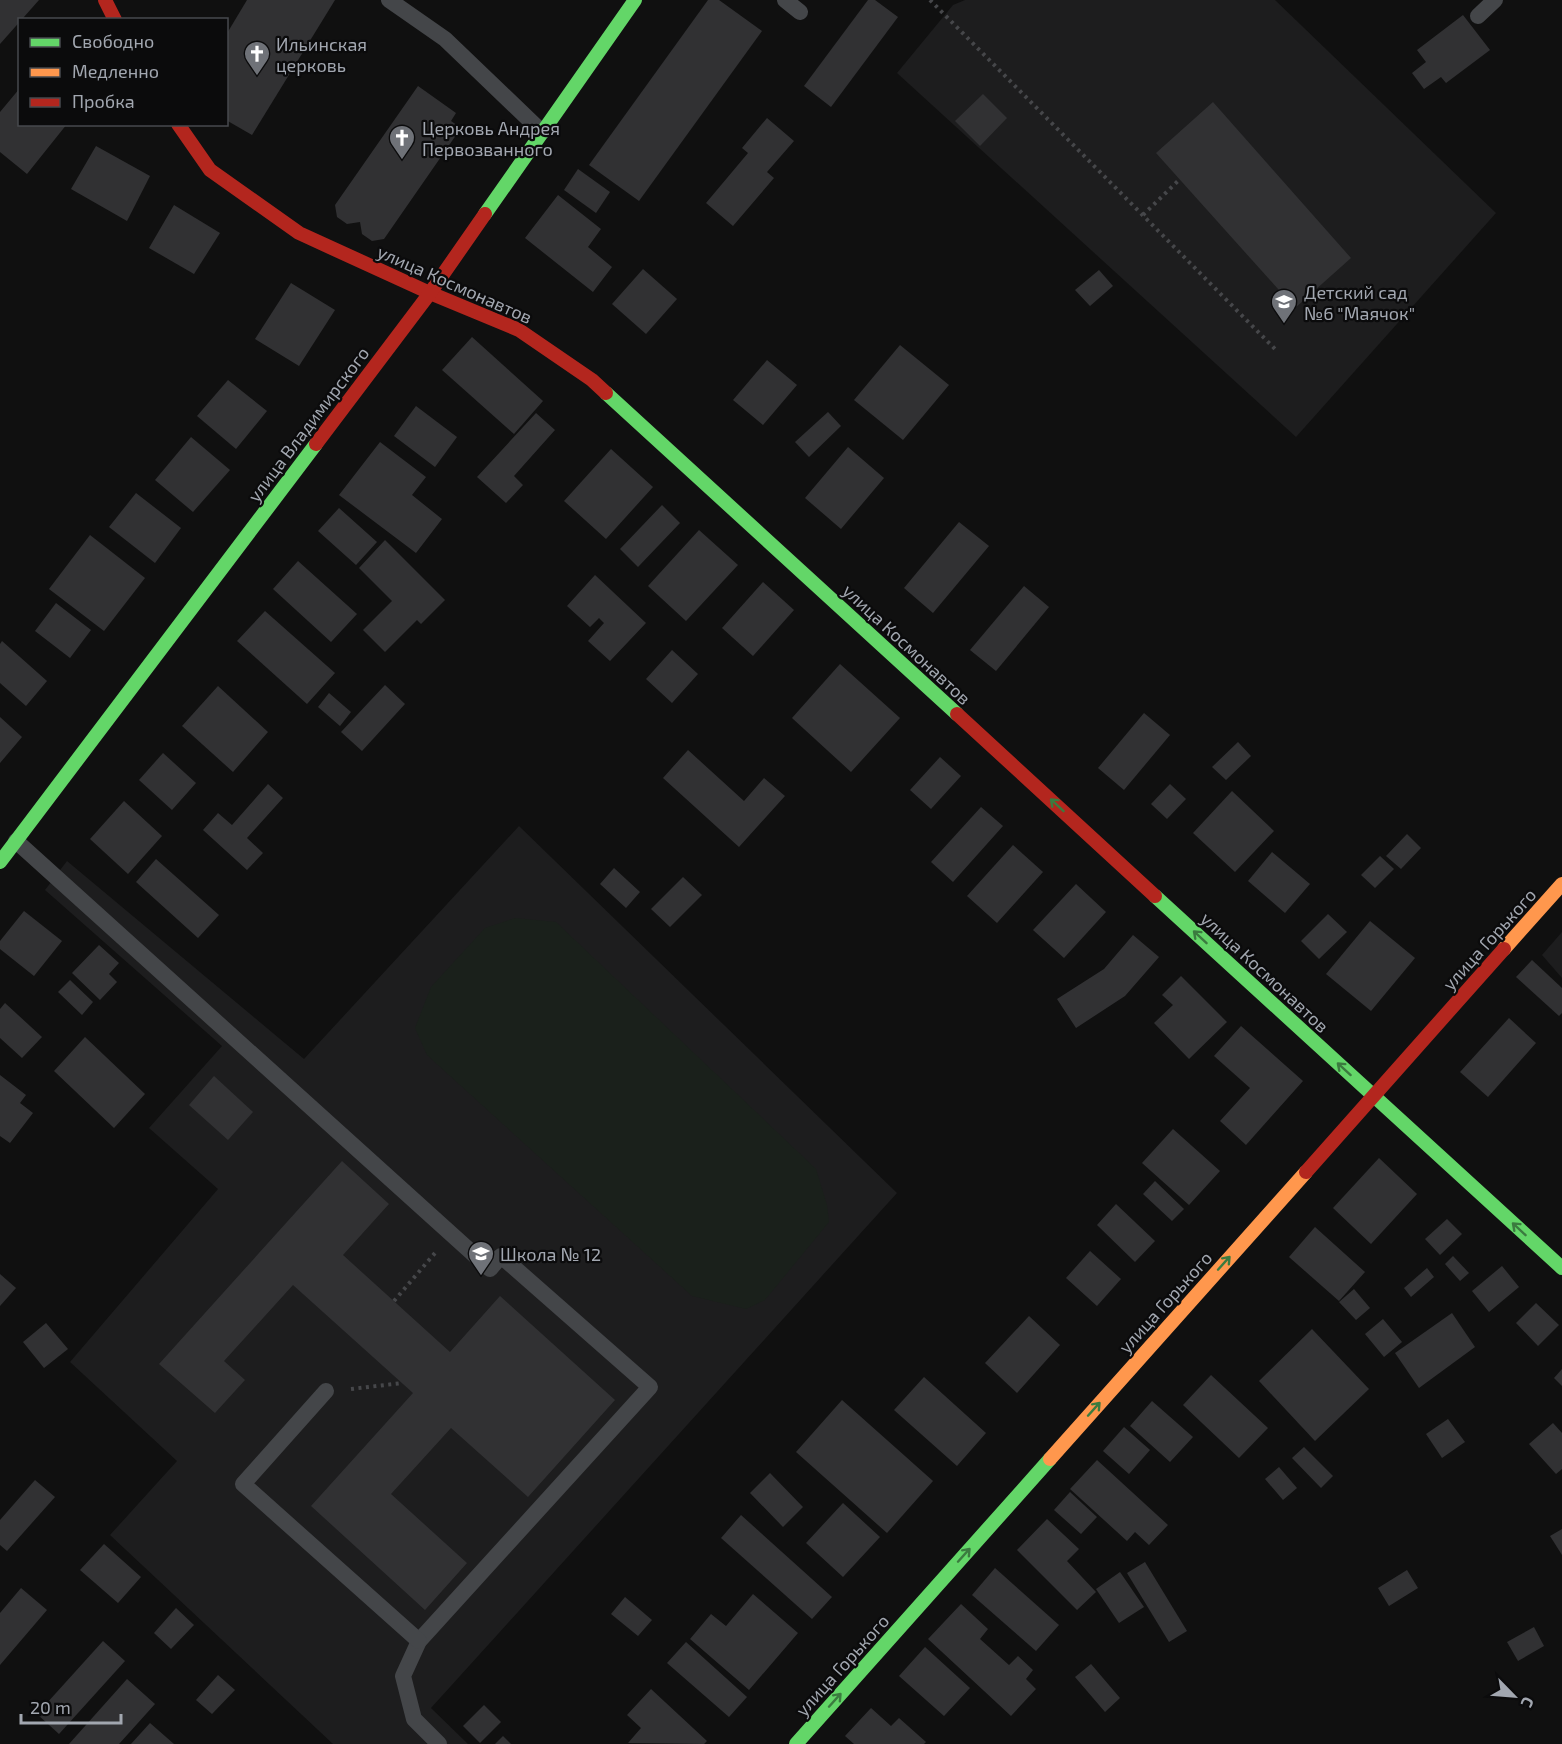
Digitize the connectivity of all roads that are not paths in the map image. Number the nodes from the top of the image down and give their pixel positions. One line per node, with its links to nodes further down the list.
1 (105, 0): 8 (street)
2 (389, 0): 10 (lane)
3 (785, 0): 6 (lane)
4 (1495, 0): 7 (lane)
5 (632, 1): 10 (street, улица Владимирского)
6 (800, 12)
7 (1478, 16)
8 (114, 18)
9 (178, 126): 11 (street, улица Космонавтов)
10 (542, 132): 11 (street, улица Владимирского)
11 (430, 293): 12 (street, улица Владимирского); 15 (street, улица Космонавтов, one-way to 11)
12 (16, 841): 13 (street, улица Владимирского); 18 (lane)
13 (0, 862)
14 (1562, 884): 15 (street, улица Горького)
15 (1374, 1095): 16 (street, улица Космонавтов, one-way to 15); 20 (street, улица Горького, one-way to 15)
16 (1562, 1268)
17 (326, 1391): 18 (lane)
18 (418, 1641): 19 (lane)
19 (439, 1744)
20 (796, 1744)

